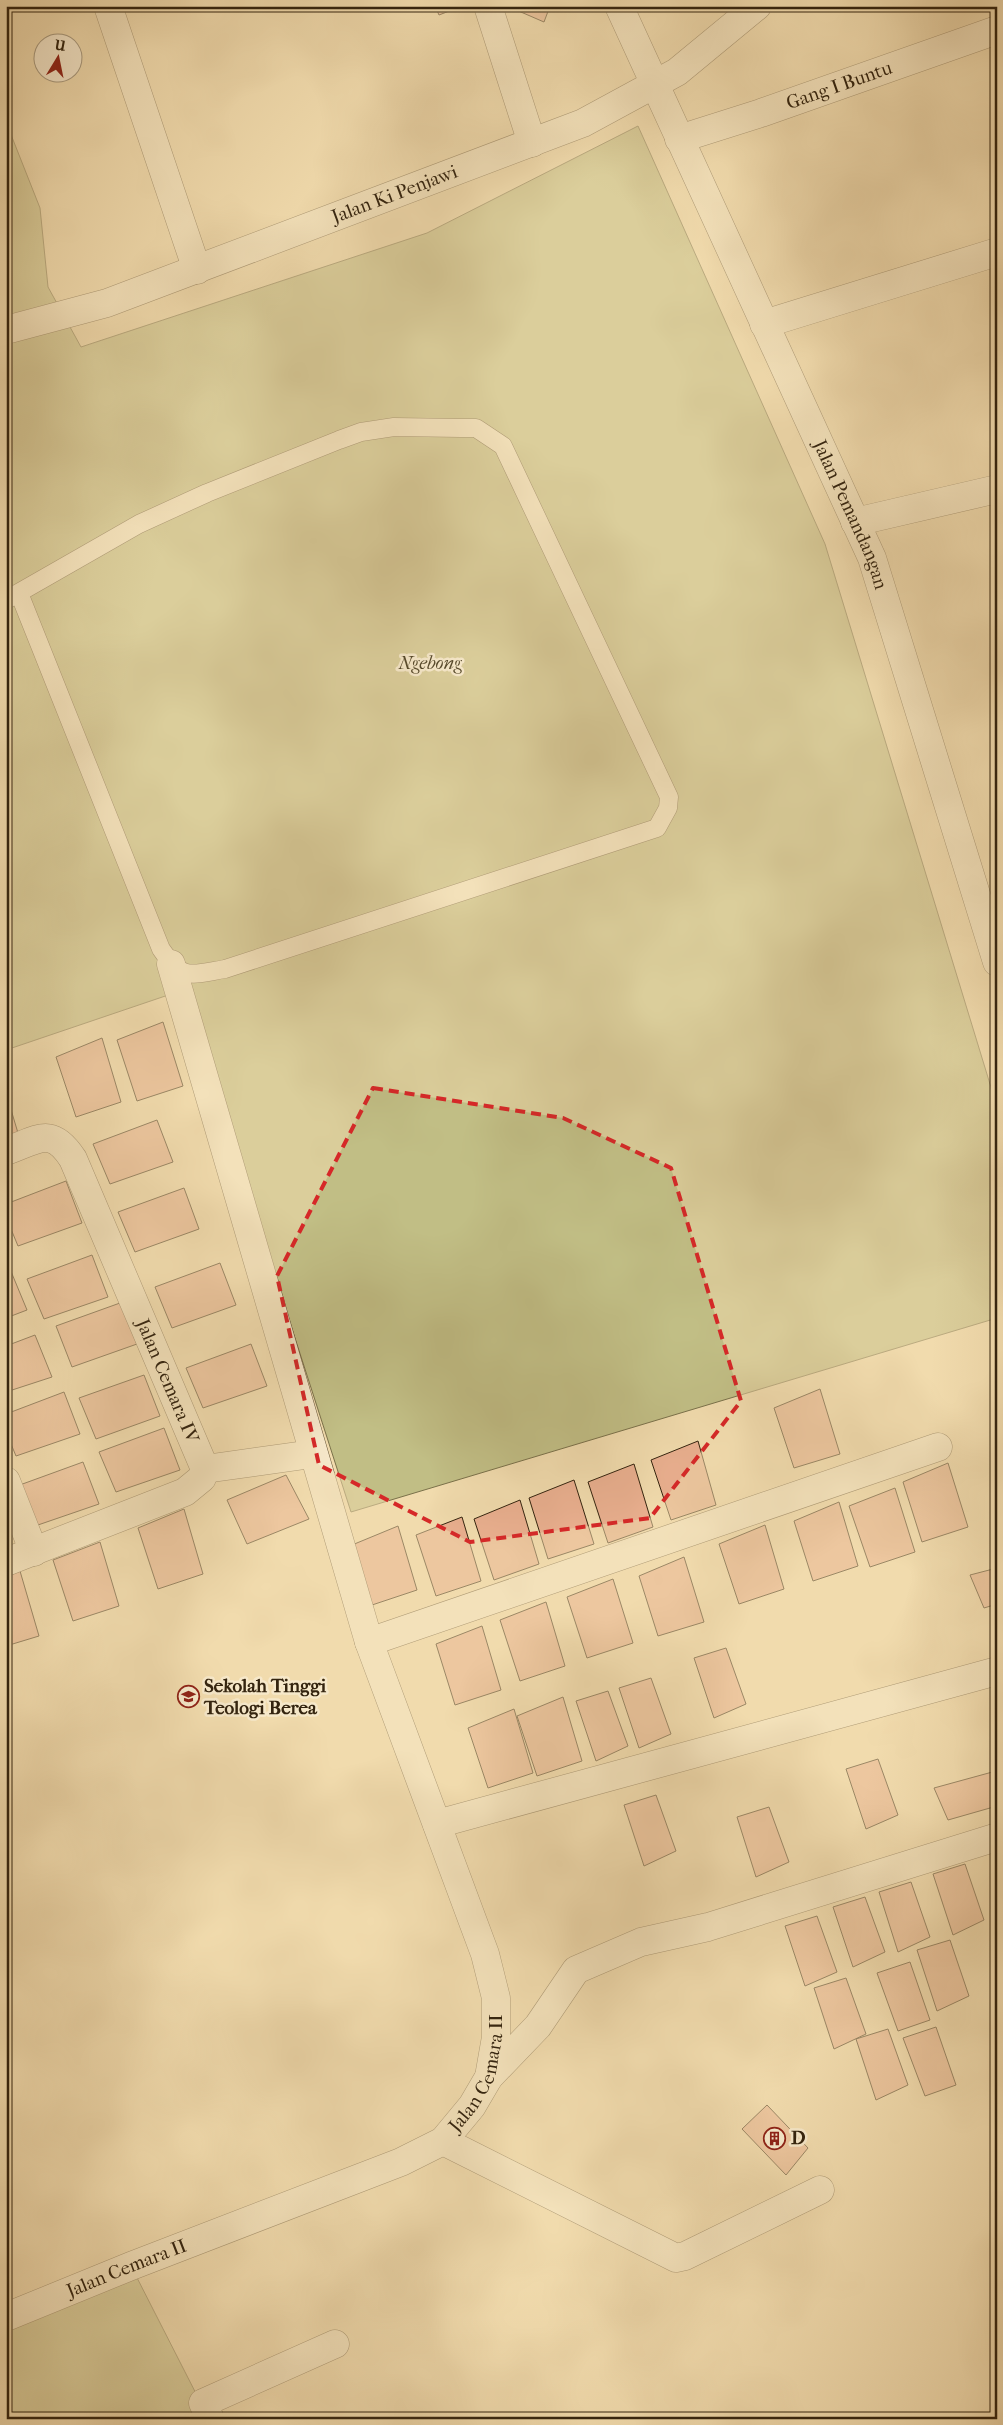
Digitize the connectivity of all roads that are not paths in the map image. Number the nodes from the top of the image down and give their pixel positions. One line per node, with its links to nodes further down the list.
1 (108, 6): 10 (street)
2 (488, 6): 8 (street)
3 (619, 6): 6 (street, Jalan Pemandangan)
4 (757, 6): 6 (street, Jalan Ki Penjawi)
5 (997, 30): 7 (street, Gang I Buntu)
6 (654, 84): 7 (street, Jalan Pemandangan); 8 (street, Jalan Ki Penjawi)
7 (679, 139): 11 (street, Jalan Pemandangan)
8 (532, 143): 10 (street, Jalan Ki Penjawi)
9 (997, 252): 11 (street)
10 (197, 270): 12 (street, Jalan Ki Penjawi)
11 (764, 324): 14 (street, Jalan Pemandangan)
12 (6, 330)
13 (997, 489): 14 (street)
14 (855, 522): 16 (street, Jalan Pemandangan)
15 (13, 596): 17 (lane); 17 (lane)
16 (997, 962)
17 (171, 964): 20 (street, Jalan Cemara II)
18 (6, 1151): 21 (street, Jalan Cemara IV)
19 (938, 1447): 25 (street)
20 (312, 1454): 21 (street); 25 (street, Jalan Cemara II)
21 (204, 1469): 23 (street)
22 (6, 1481): 23 (street)
23 (34, 1552): 24 (street)
24 (6, 1562)
25 (369, 1642): 27 (street, Jalan Cemara II)
26 (997, 1671): 27 (street)
27 (437, 1824): 29 (street, Jalan Cemara II)
28 (997, 1837): 29 (street)
29 (489, 2077): 30 (street, Jalan Cemara II)
30 (443, 2141): 31 (street); 32 (street, Jalan Cemara II)
31 (820, 2190)
32 (6, 2317)
33 (335, 2344): 34 (street)
34 (210, 2419)

